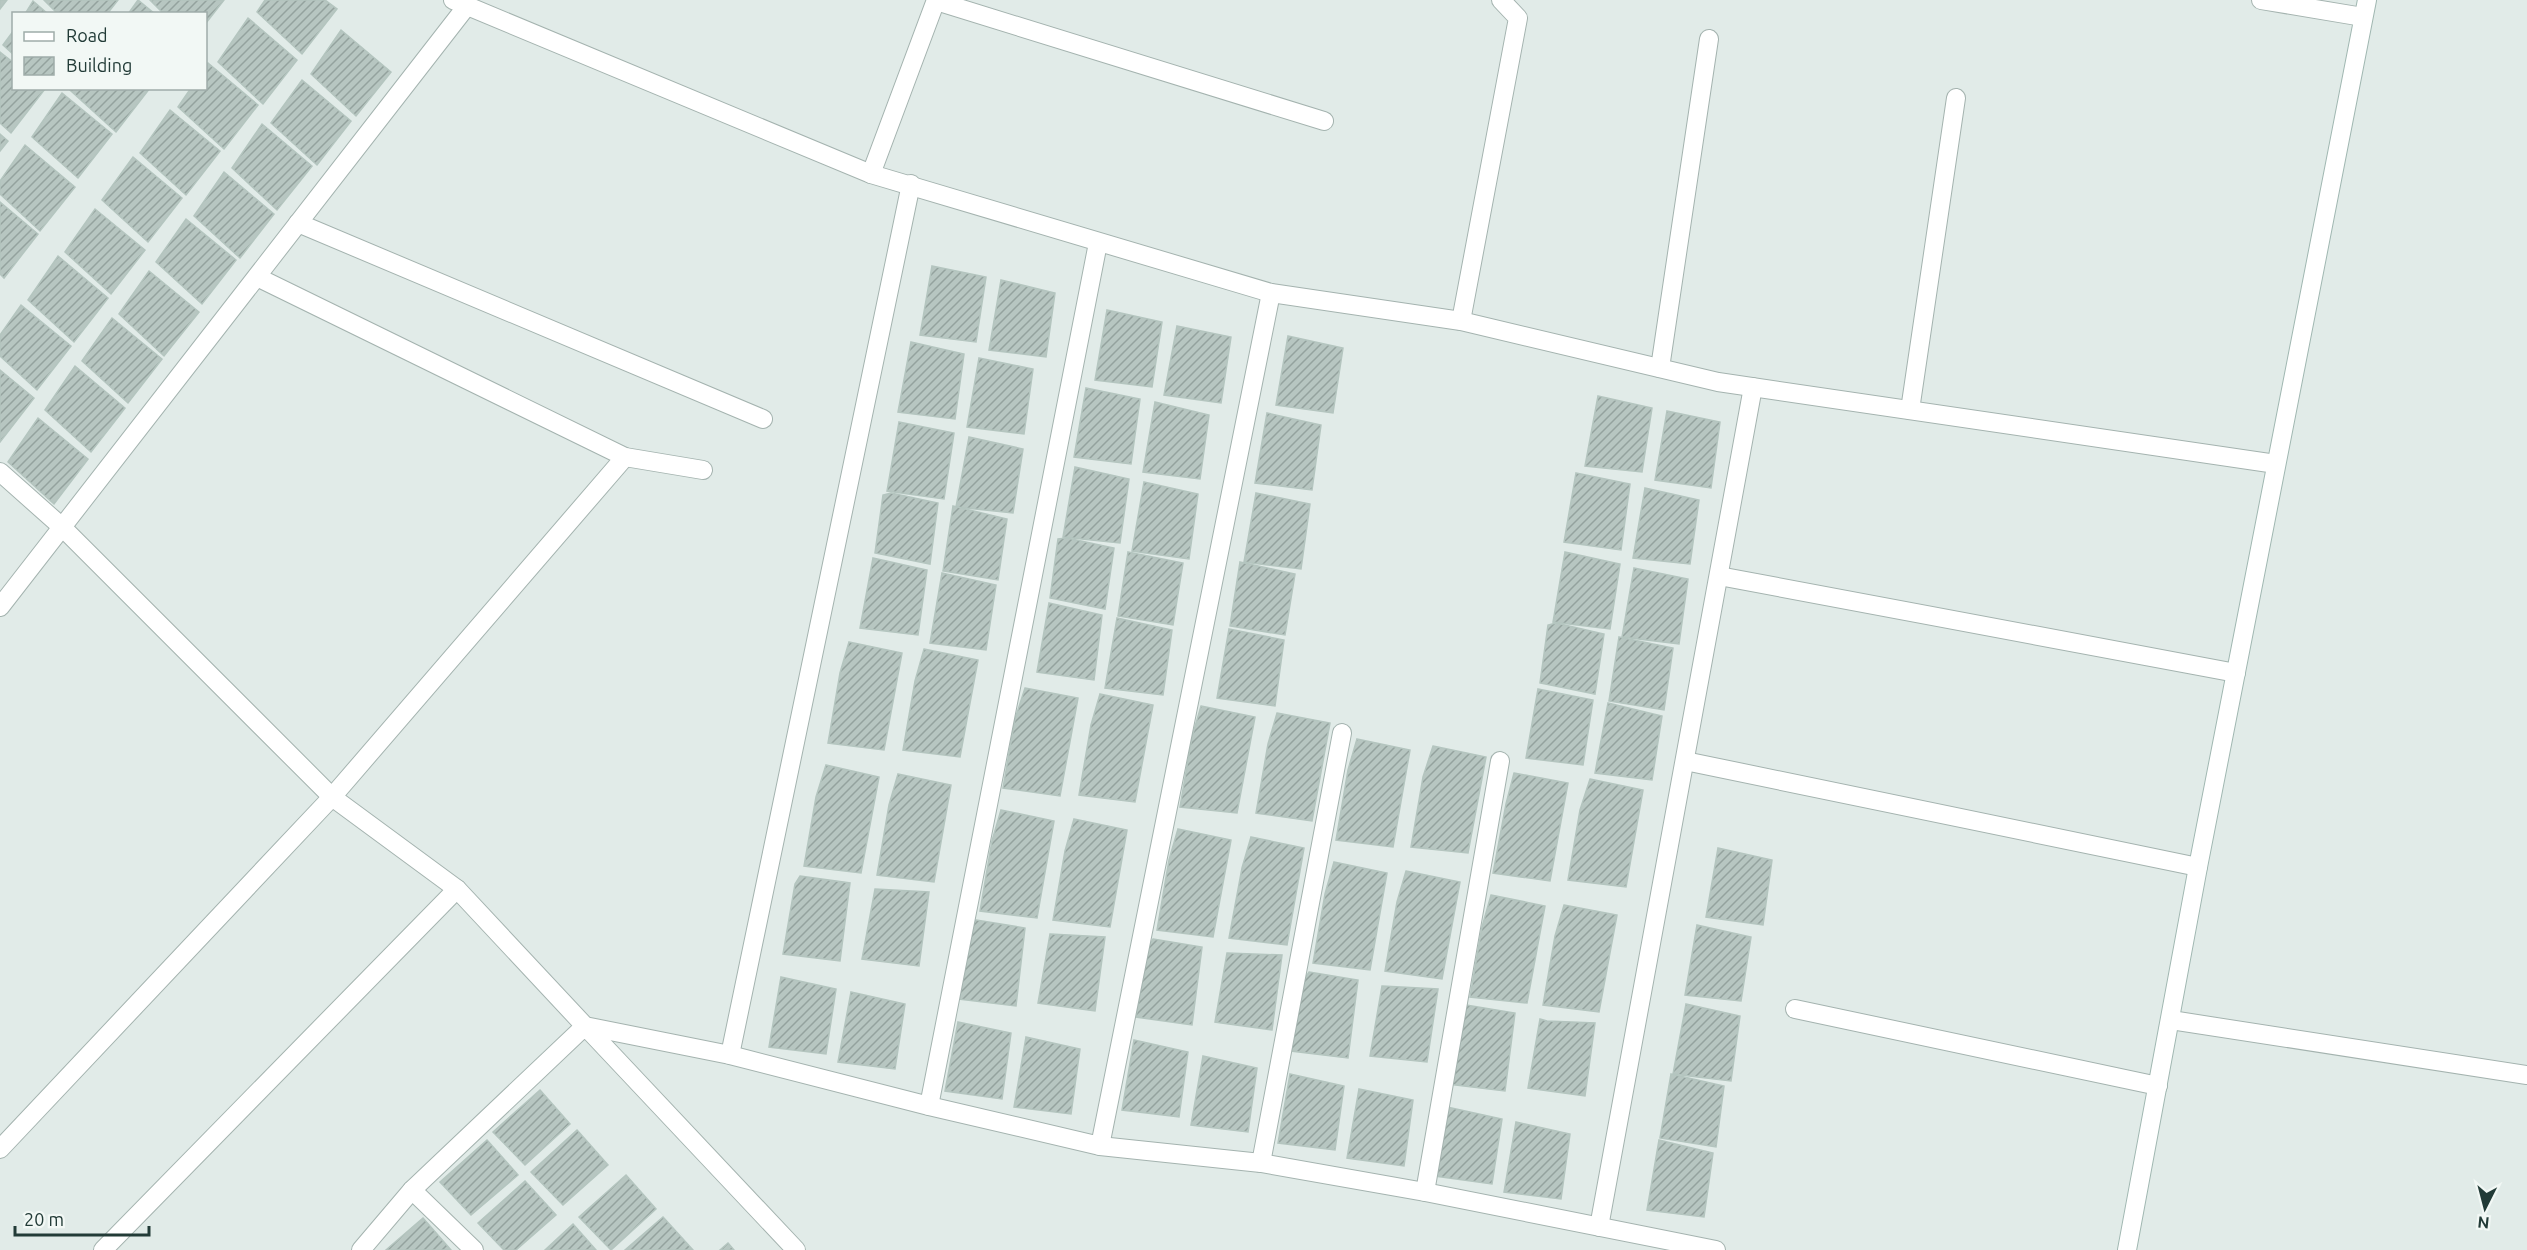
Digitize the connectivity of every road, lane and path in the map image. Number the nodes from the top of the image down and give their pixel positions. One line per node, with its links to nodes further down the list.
1 (936, 0): 8 (street); 9 (street)
2 (1501, 0): 15 (street)
3 (2261, 0): 5 (street)
4 (459, 4): 9 (street); 11 (street)
5 (2365, 9): 21 (street)
6 (1709, 39): 16 (street)
7 (1956, 98): 18 (street)
8 (1324, 121)
9 (871, 174): 10 (street)
10 (911, 184): 12 (street); 37 (street)
11 (298, 223): 13 (street); 19 (street)
12 (1098, 243): 14 (street); 40 (street)
13 (257, 277): 20 (street); 24 (street)
14 (1271, 293): 15 (street); 41 (street)
15 (1461, 321): 16 (street)
16 (1659, 368): 17 (street)
17 (1753, 387): 18 (street); 25 (street)
18 (1910, 410): 21 (street)
19 (763, 419)
20 (625, 457): 22 (street); 31 (street)
21 (2276, 464): 27 (street)
22 (703, 470)
23 (0, 472): 24 (street)
24 (62, 528): 26 (street); 31 (street)
25 (1719, 576): 27 (street); 30 (street)
26 (0, 607)
27 (2236, 673): 32 (street)
28 (1342, 733): 43 (street)
29 (1500, 761): 45 (street)
30 (1685, 761): 32 (street); 46 (street)
31 (332, 797): 33 (street); 42 (street)
32 (2198, 867): 35 (street)
33 (457, 889): 36 (street); 47 (street)
34 (1795, 1009): 39 (street)
35 (2171, 1020): 38 (street); 39 (street)
36 (585, 1026): 37 (street); 44 (street); 50 (street)
37 (730, 1055): 40 (street)
38 (2527, 1075)
39 (2158, 1086): 52 (street)
40 (929, 1106): 41 (street)
41 (1100, 1146): 43 (street)
42 (0, 1149)
43 (1261, 1163): 45 (street)
44 (412, 1190): 48 (street); 49 (street)
45 (1425, 1192): 46 (street)
46 (1599, 1227): 51 (street)
47 (103, 1250)
48 (361, 1250)
49 (474, 1250)
50 (796, 1250)
51 (1716, 1250)
52 (2127, 1250)

